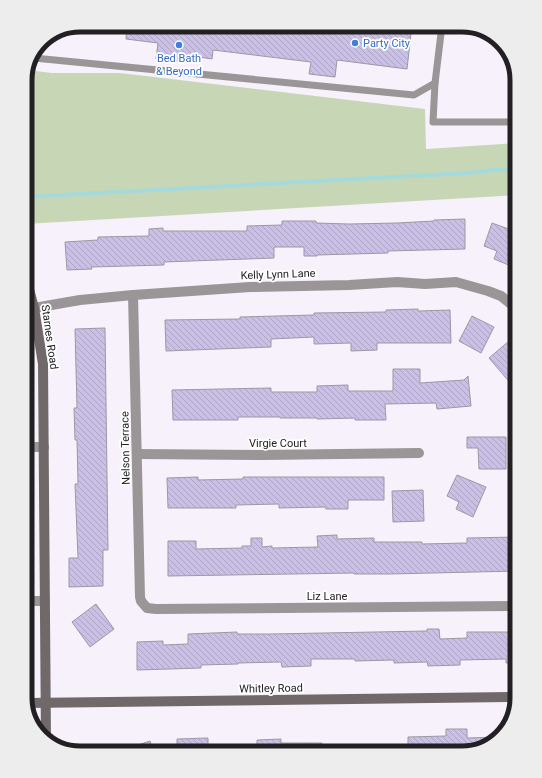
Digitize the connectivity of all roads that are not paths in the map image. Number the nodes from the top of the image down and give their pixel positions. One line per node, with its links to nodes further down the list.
1 (441, 32): 3 (lane)
2 (37, 58): 3 (lane)
3 (435, 83): 4 (lane)
4 (510, 122)
5 (133, 295): 7 (street, Kelly Lynn Lane); 8 (street, Kelly Lynn Lane); 12 (street, Nelson Terrace)
6 (32, 300): 8 (street, Starnes Road)
7 (510, 303)
8 (34, 308): 10 (street, Starnes Road)
9 (32, 447): 10 (street)
10 (44, 447): 14 (street, Starnes Road)
11 (419, 453): 12 (street, Virgie Court)
12 (137, 454): 15 (street, Nelson Terrace)
13 (32, 601): 14 (street)
14 (45, 601): 18 (street, Starnes Road)
15 (141, 601): 16 (street, Liz Lane)
16 (510, 606)
17 (510, 697): 18 (street, Whitley Road)
18 (46, 702): 19 (street, Whitley Road); 20 (street, Starnes Road)
19 (32, 703)
20 (46, 732)

